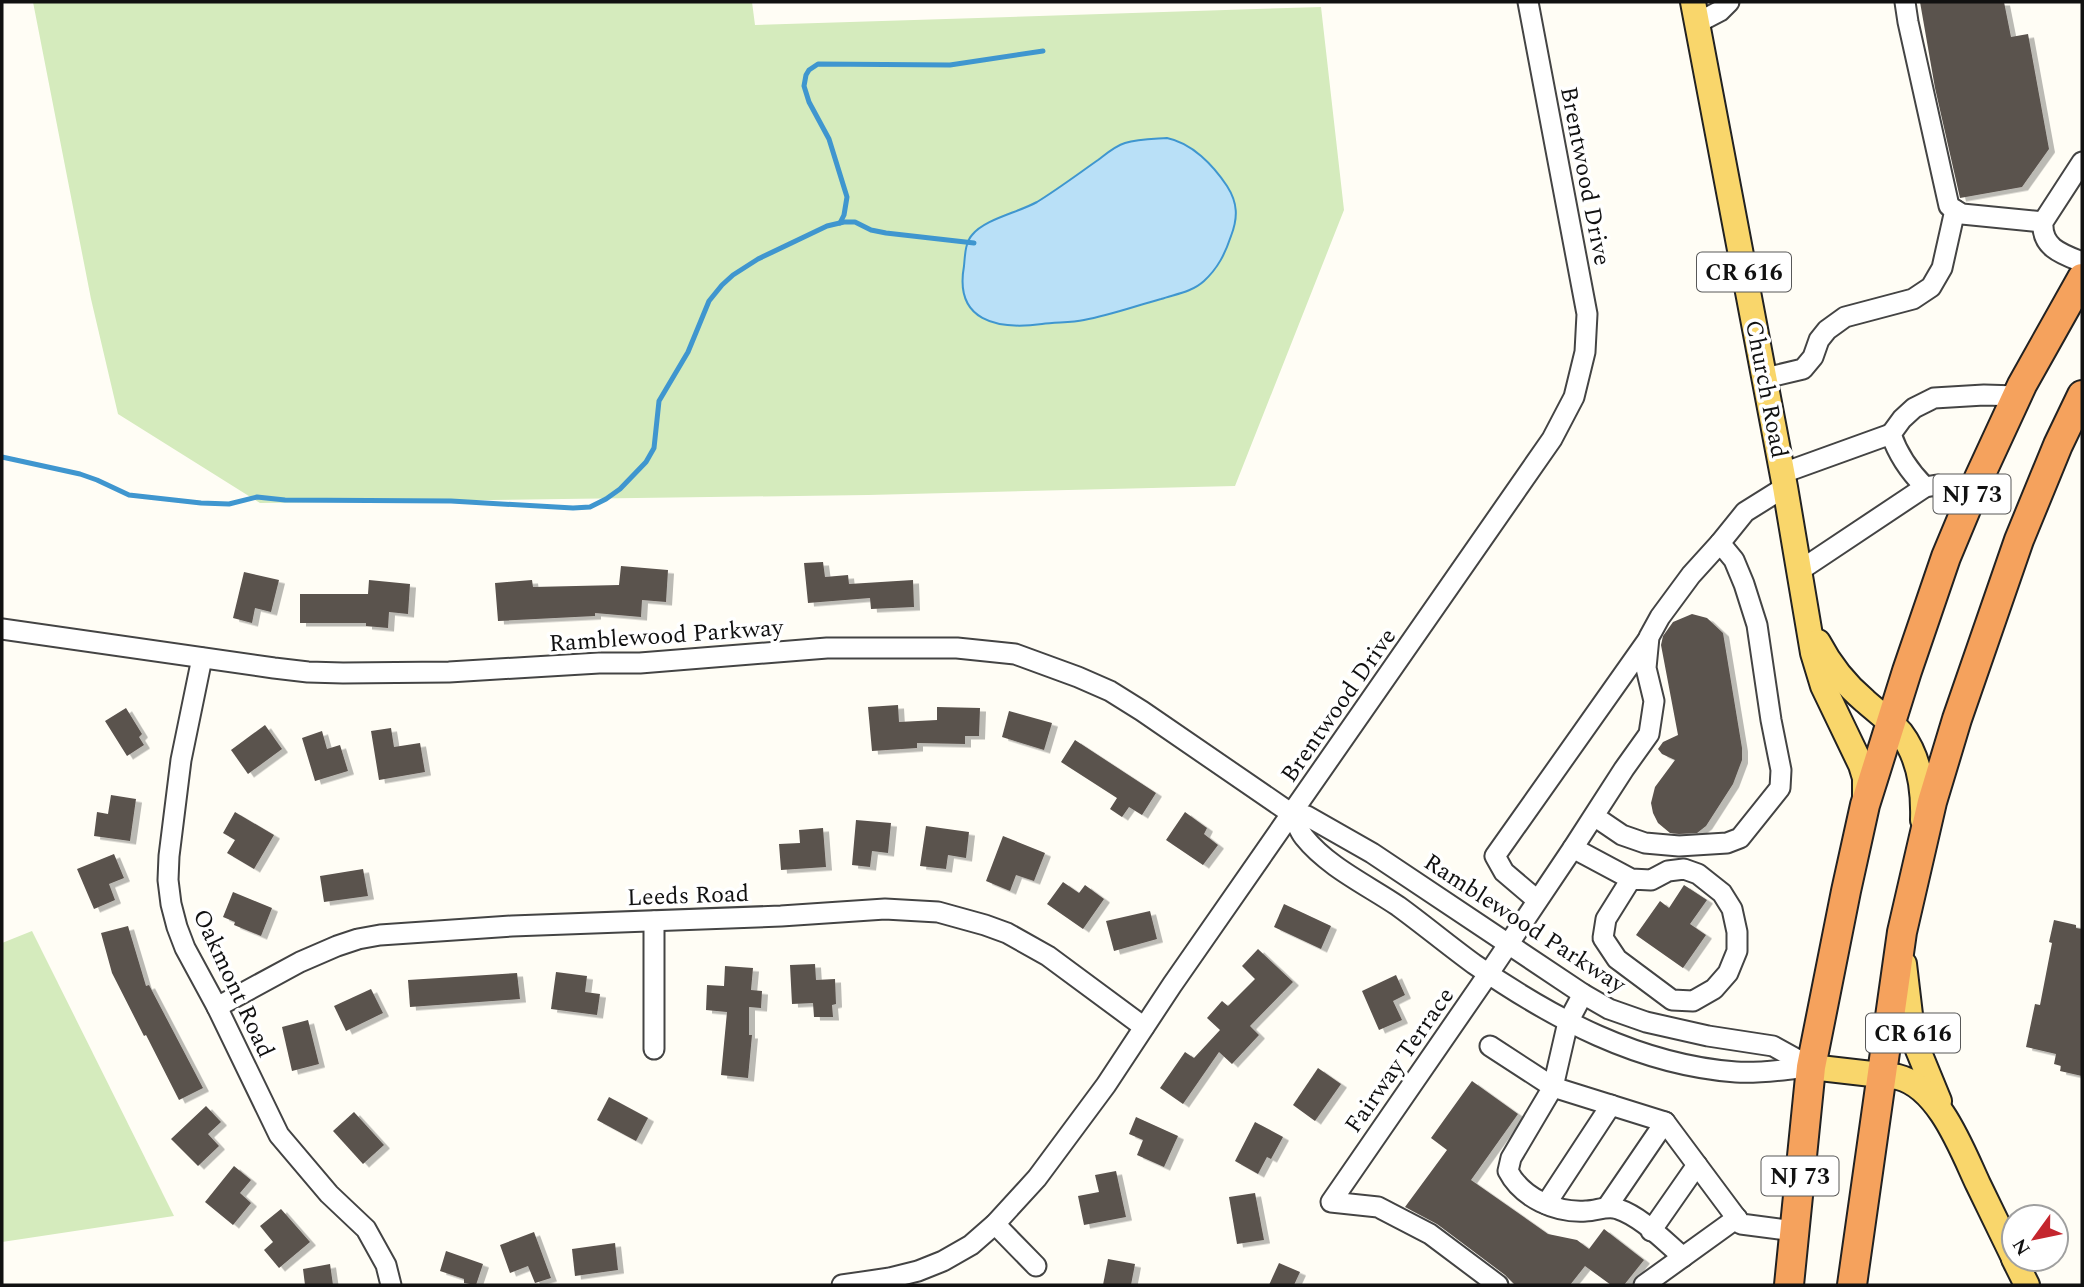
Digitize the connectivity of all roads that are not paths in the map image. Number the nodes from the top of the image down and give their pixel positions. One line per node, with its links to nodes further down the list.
1 (1528, 2): 25 (street, Brentwood Drive)
2 (1730, 2): 4 (street)
3 (1905, 2): 6 (street)
4 (1695, 13): 10 (main road, Church Road / CR 616)
5 (2082, 162): 7 (street)
6 (1955, 210): 7 (street); 10 (street)
7 (2043, 222): 8 (street)
8 (2082, 262)
9 (2082, 278): 12 (highway, NJ 73)
10 (1765, 378): 14 (main road, Church Road / CR 616)
11 (2082, 395): 27 (highway, NJ 73)
12 (2018, 396): 13 (street); 16 (highway, NJ 73)
13 (1891, 434): 14 (street); 15 (street)
14 (1784, 480): 17 (street); 18 (main road, Church Road / CR 616)
15 (1925, 487): 16 (street); 18 (street)
16 (1964, 513): 23 (highway, NJ 73)
17 (1720, 543): 21 (street); 26 (street)
18 (1799, 571): 19 (main road, Church Road / CR 616)
19 (1806, 613): 23 (main road, Church Road / CR 616); 24 (main road, Church Road / CR 616)
20 (2, 629): 22 (street, Ramblewood Parkway)
21 (1649, 637): 26 (street, Fairway Terrace); 30 (street)
22 (202, 658): 25 (street, Ramblewood Parkway); 36 (street, Oakmont Road)
23 (1891, 722): 24 (highway, NJ 73); 27 (main road, Church Road / CR 616)
24 (1865, 805): 41 (highway, NJ 73)
25 (1292, 814): 33 (street, Ramblewood Parkway); 34 (street, Ramblewood Parkway); 38 (street, Brentwood Drive)
26 (1594, 816): 28 (street, Fairway Terrace)
27 (1922, 842): 32 (highway, NJ 73)
28 (1573, 848): 29 (street); 30 (street, Fairway Terrace)
29 (1631, 879): 29 (street)
30 (1537, 900): 33 (street, Fairway Terrace)
31 (654, 921): 36 (street, Leeds Road); 38 (street, Leeds Road); 40 (street)
32 (1902, 932): 42 (highway, NJ 73); 46 (main road, CR 616)
33 (1508, 945): 34 (street, Fairway Terrace); 35 (street, Ramblewood Parkway)
34 (1489, 974): 37 (street, Ramblewood Parkway); 59 (street, Fairway Terrace)
35 (1583, 994): 37 (street); 41 (street, Ramblewood Parkway)
36 (217, 1007): 57 (street, Oakmont Road)
37 (1568, 1022): 41 (street, Ramblewood Parkway); 43 (street)
38 (1144, 1027): 51 (street, Brentwood Drive)
39 (1490, 1046): 43 (street)
40 (654, 1049)
41 (1811, 1067): 42 (main road, CR 616); 54 (highway, NJ 73)
42 (1882, 1074): 46 (main road, CR 616); 62 (highway, NJ 73)
43 (1553, 1087): 44 (street); 48 (street)
44 (1611, 1105): 45 (street); 48 (street)
45 (1665, 1122): 47 (street); 49 (street)
46 (1951, 1127): 52 (main road, CR 616)
47 (1697, 1165): 50 (street); 53 (street)
48 (1546, 1204): 49 (street)
49 (1607, 1207): 53 (street)
50 (1737, 1218): 54 (street); 55 (street)
51 (995, 1224): 56 (street); 58 (street, Brentwood Drive)
52 (2000, 1230)
53 (1651, 1231): 55 (street)
54 (1795, 1231): 61 (highway, NJ 73)
55 (1684, 1257): 60 (street)
56 (1036, 1266)
57 (391, 1285)
58 (842, 1285)
59 (1498, 1285)
60 (1644, 1285)
61 (1790, 1285)
62 (1852, 1285)

